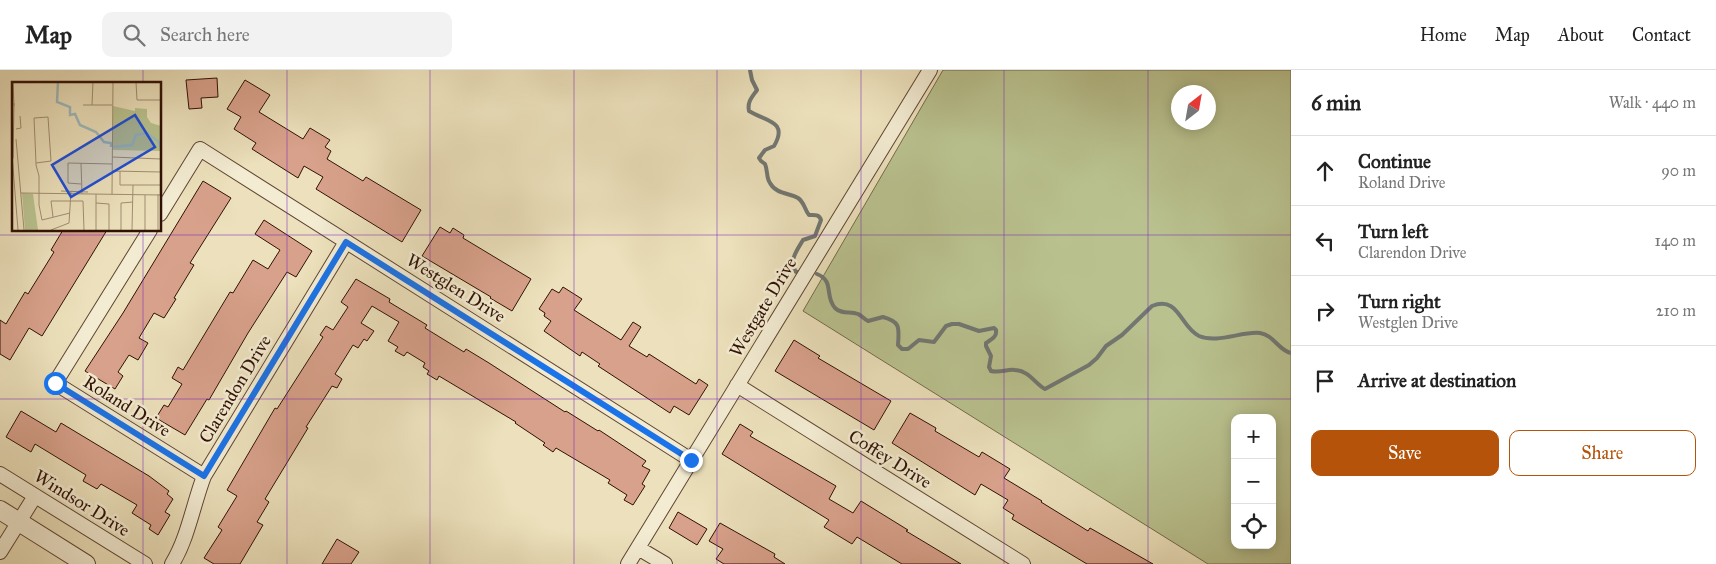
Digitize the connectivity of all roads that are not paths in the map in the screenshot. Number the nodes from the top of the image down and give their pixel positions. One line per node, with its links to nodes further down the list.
1 (930, 70): 5 (street, Westgate Drive)
2 (161, 212): 4 (street, Westglen Drive)
3 (149, 231): 8 (street, Roland Drive)
4 (346, 242): 6 (street, Westglen Drive); 8 (street, Clarendon Drive)
5 (738, 385): 6 (street, Westgate Drive); 19 (street, Coffey Drive)
6 (691, 460): 12 (street, Westgate Drive)
7 (0, 474): 9 (street, Windsor Drive)
8 (204, 476): 16 (street, Clarendon Drive)
9 (35, 496): 11 (street); 15 (street, Windsor Drive)
10 (0, 510): 11 (street)
11 (19, 522): 13 (street); 14 (street)
12 (638, 548): 17 (street, Westgate Drive); 18 (street)
13 (0, 552)
14 (86, 564)
15 (145, 564)
16 (172, 564)
17 (628, 564)
18 (665, 564)
19 (1023, 564)

